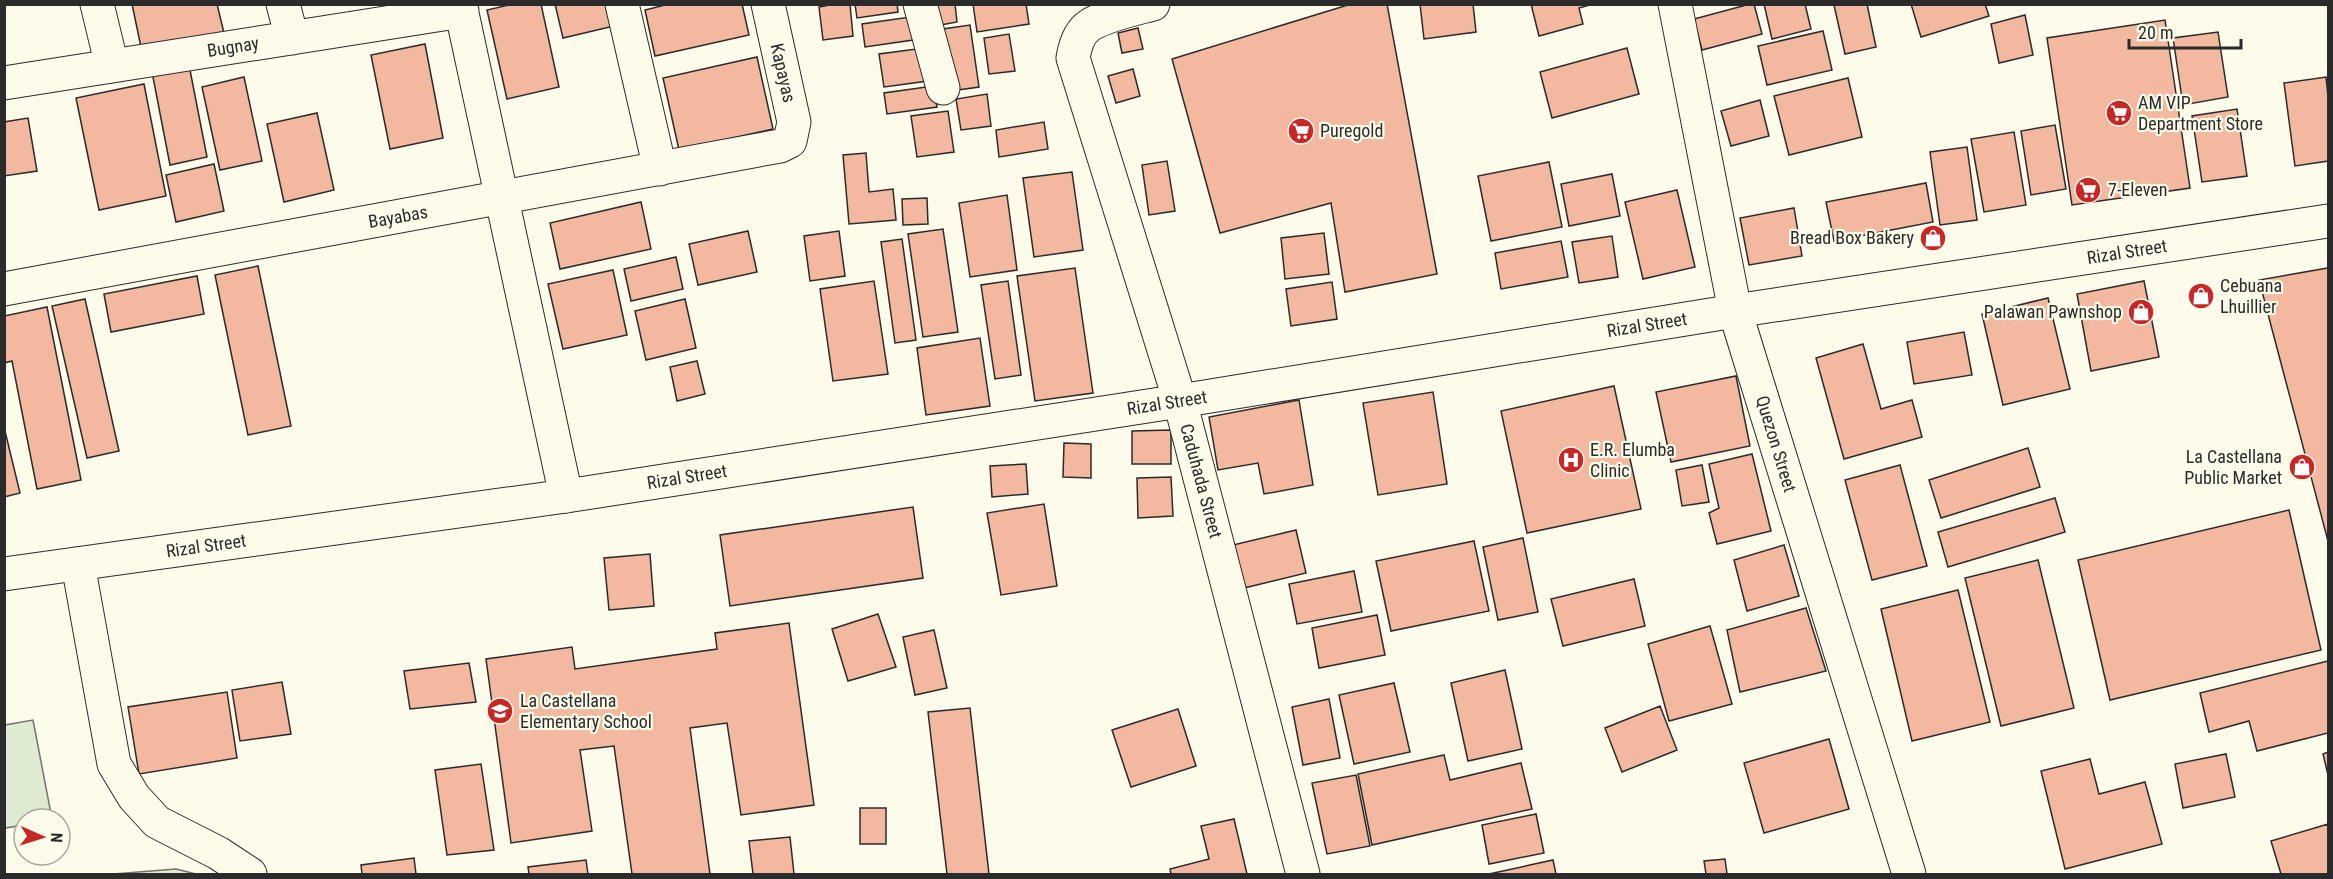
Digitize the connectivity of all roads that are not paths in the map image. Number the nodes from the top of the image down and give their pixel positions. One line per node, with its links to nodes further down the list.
1 (97, 4): 10 (street)
2 (283, 4): 9 (street)
3 (622, 4): 14 (street)
4 (768, 4): 13 (street, Kapayas)
5 (920, 4): 12 (street)
6 (1676, 4): 18 (street, Quezon Street)
7 (1134, 7): 19 (street, Caduhada Street)
8 (461, 8): 9 (street, Bugnay); 15 (street)
9 (292, 38): 10 (street, Bugnay)
10 (112, 66): 11 (street, Bugnay)
11 (4, 83)
12 (943, 88)
13 (790, 141): 14 (street, Bayabas)
14 (660, 169): 15 (street, Bayabas)
15 (503, 198): 17 (street, Bayabas); 20 (street)
16 (2328, 221): 18 (street, Rizal Street)
17 (4, 289)
18 (1735, 311): 19 (street, Rizal Street); 25 (street, Quezon Street)
19 (1180, 401): 20 (street, Rizal Street); 24 (street, Caduhada Street)
20 (566, 496): 21 (street, Rizal Street)
21 (78, 564): 22 (street, Rizal Street); 23 (street)
22 (4, 574)
23 (250, 874)
24 (1303, 874)
25 (1909, 874)

